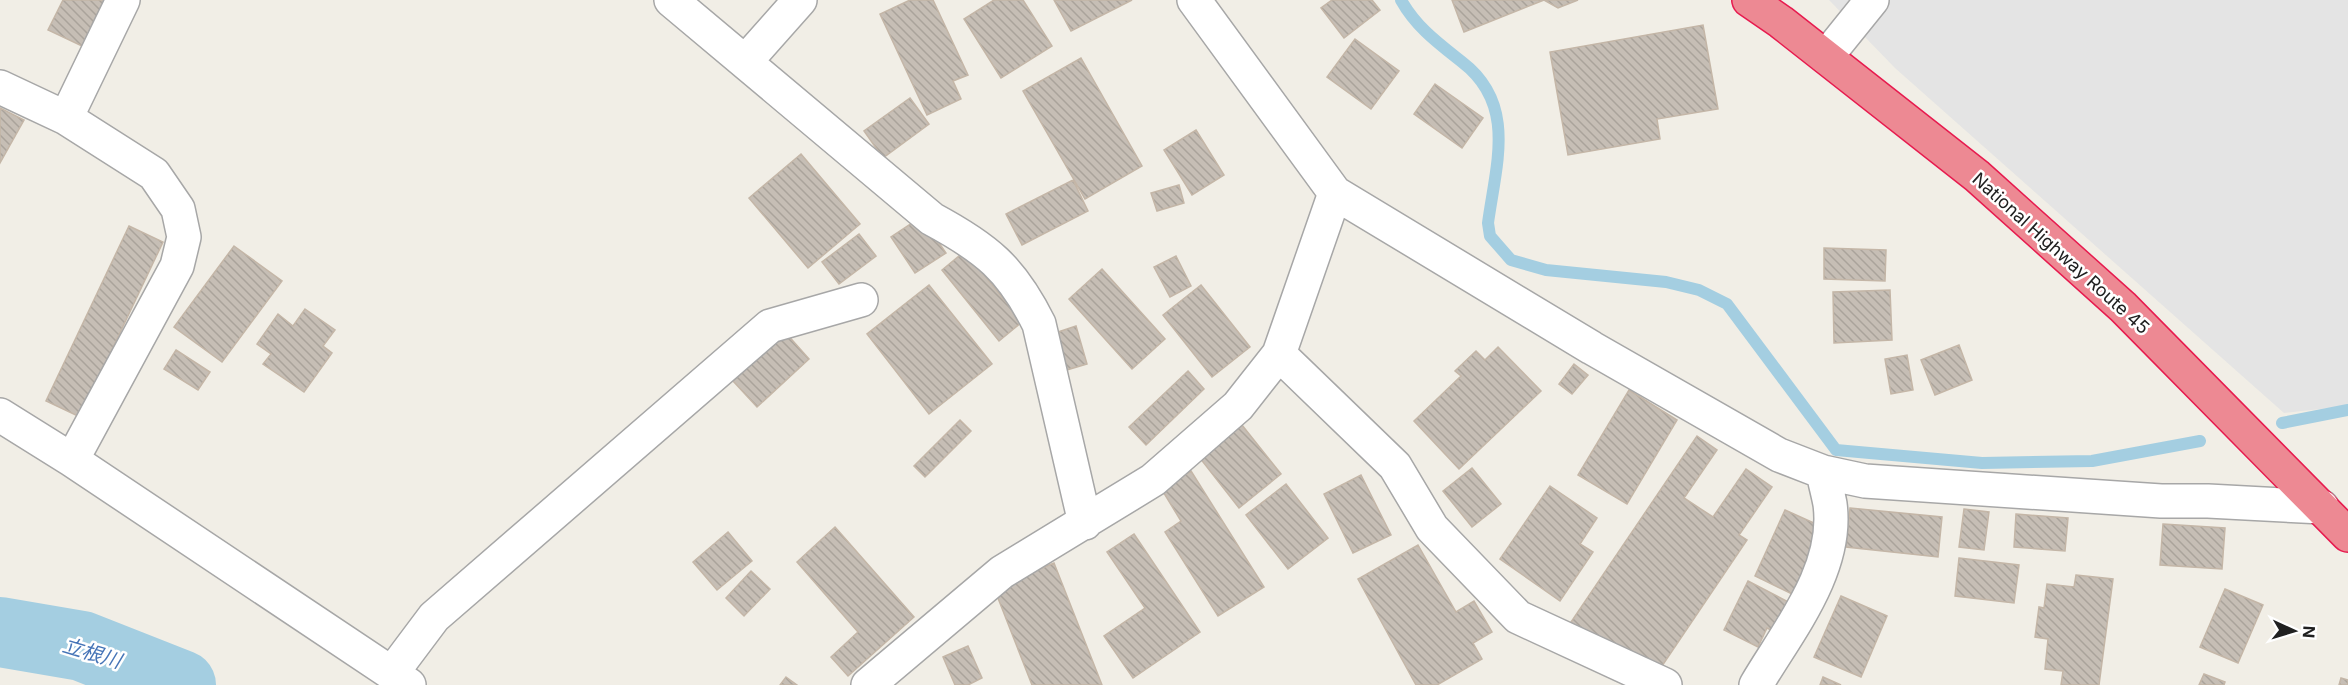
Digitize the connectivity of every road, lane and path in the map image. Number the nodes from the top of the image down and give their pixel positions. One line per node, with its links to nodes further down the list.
1 (123, 0): 10 (street)
2 (671, 0): 8 (street)
3 (800, 0): 8 (street)
4 (1194, 0): 11 (street)
5 (1749, 0): 7 (highway, National Highway Route 45)
6 (1872, 0): 7 (street)
7 (1826, 57): 17 (highway, National Highway Route 45)
8 (745, 62): 18 (street)
9 (0, 87): 10 (street)
10 (66, 118): 15 (street)
11 (1335, 193): 13 (street); 16 (street)
12 (861, 300): 20 (street)
13 (1279, 354): 18 (street); 22 (street)
14 (0, 415): 15 (street)
15 (72, 460): 20 (street)
16 (1823, 472): 17 (street); 23 (street)
17 (2322, 507): 19 (highway, National Highway Route 45)
18 (1085, 523): 21 (street)
19 (2348, 535)
20 (401, 679)
21 (868, 685)
22 (1665, 685)
23 (1756, 685)

